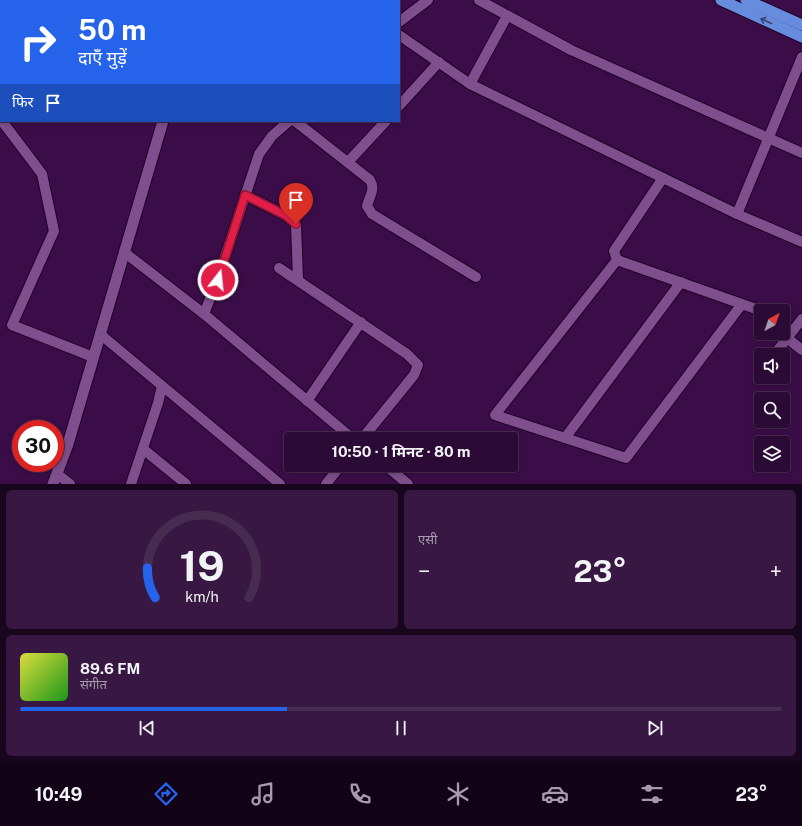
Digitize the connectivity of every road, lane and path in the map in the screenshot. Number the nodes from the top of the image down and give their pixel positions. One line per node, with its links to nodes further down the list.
1 (428, 0): 6 (street)
2 (478, 0): 5 (street)
3 (721, 0): 9 (highway, one-way to 3)
4 (752, 1): 7 (highway)
5 (508, 16): 12 (street); 19 (street)
6 (400, 21)
7 (802, 25)
8 (400, 36): 11 (street)
9 (802, 37)
10 (802, 57): 19 (street)
11 (438, 62): 12 (street); 13 (street)
12 (470, 84): 22 (street)
13 (400, 105)
14 (4, 122): 43 (street)
15 (163, 122): 26 (street)
16 (288, 122): 23 (street)
17 (296, 122): 21 (street)
18 (385, 122): 21 (street)
19 (768, 138): 20 (street); 24 (street)
20 (802, 153)
21 (348, 162): 29 (street)
22 (662, 178): 24 (street); 27 (street)
23 (245, 195): 30 (street); 34 (street)
24 (737, 214): 25 (street)
25 (802, 242)
26 (124, 252): 34 (street); 37 (street)
27 (617, 260): 31 (street); 48 (street)
28 (279, 268): 30 (street)
29 (476, 278)
30 (298, 279): 36 (street)
31 (681, 282): 32 (street); 48 (street)
32 (742, 304): 33 (street); 48 (street)
33 (754, 308)
34 (204, 314): 45 (street)
35 (802, 319): 38 (street)
36 (361, 322): 45 (street); 47 (street)
37 (100, 334): 43 (street); 44 (street)
38 (790, 334)
39 (785, 340): 41 (street)
40 (790, 340): 42 (street)
41 (779, 348)
42 (802, 350)
43 (93, 357): 52 (street)
44 (162, 386): 49 (street); 56 (street)
45 (308, 401): 46 (street)
46 (345, 432)
47 (368, 432)
48 (565, 438)
49 (143, 449): 54 (street); 55 (street)
50 (335, 472): 57 (street)
51 (393, 472): 58 (street)
52 (55, 479): 53 (street)
53 (70, 484)
54 (131, 484)
55 (186, 484)
56 (280, 484)
57 (326, 484)
58 (408, 484)

